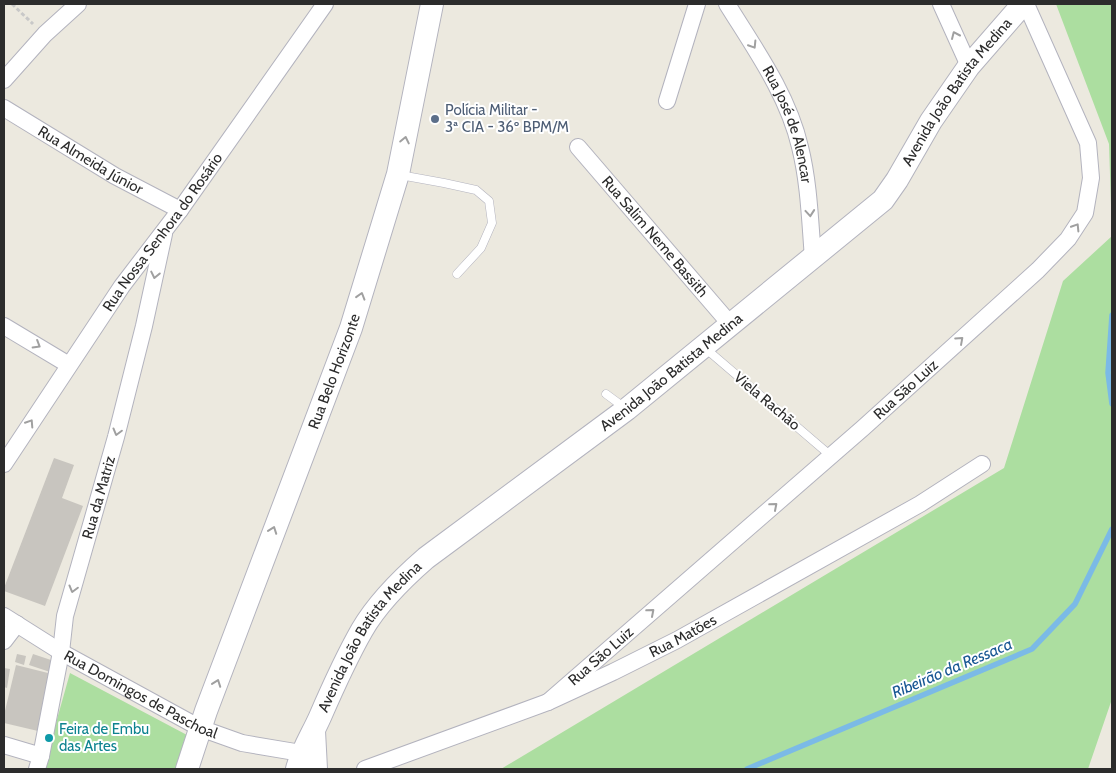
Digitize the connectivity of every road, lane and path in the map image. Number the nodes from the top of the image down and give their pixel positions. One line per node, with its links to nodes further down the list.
1 (12, 4): 9 (path)
2 (78, 4): 9 (street)
3 (325, 4): 16 (street, Rua Nossa Senhora do Rosário)
4 (432, 4): 15 (main road, Rua Belo Horizonte, one-way to 4)
5 (697, 4): 12 (street)
6 (727, 4): 18 (street, Rua José de Alencar, one-way to 18)
7 (941, 4): 10 (street, one-way to 7)
8 (1025, 4): 10 (main road, Avenida João Batista Medina); 26 (street, Rua São Luiz, one-way to 8)
9 (44, 34): 11 (street)
10 (969, 66): 18 (main road, Avenida João Batista Medina)
11 (4, 80)
12 (667, 101)
13 (4, 108): 16 (street, Rua Almeida Júnior)
14 (578, 147): 20 (street, Rua Salim Neme Bassith)
15 (398, 174): 19 (lane); 33 (main road, Rua Belo Horizonte, one-way to 15)
16 (180, 210): 17 (street, Rua Nossa Senhora do Rosário)
17 (166, 227): 23 (street, Rua Nossa Senhora do Rosário); 31 (street, Rua da Matriz, one-way to 31)
18 (813, 258): 20 (main road, Avenida João Batista Medina)
19 (457, 274)
20 (730, 325): 22 (main road, Avenida João Batista Medina)
21 (4, 326): 23 (street, one-way to 23)
22 (703, 347): 25 (main road, Avenida João Batista Medina); 26 (lane, Viela Rachão)
23 (69, 366): 27 (street, Rua Nossa Senhora do Rosário, one-way to 23)
24 (606, 394): 25 (lane)
25 (627, 409): 35 (main road, Avenida João Batista Medina)
26 (831, 456): 32 (street, Rua São Luiz, one-way to 26)
27 (4, 464)
28 (982, 464): 32 (street, Rua Matões)
29 (10, 620): 30 (street); 31 (street, Rua Domingos de Paschoal)
30 (4, 640)
31 (61, 652): 33 (street, Rua Domingos de Paschoal); 36 (street, Rua da Matriz)
32 (548, 702): 38 (street, Rua Matões)
33 (200, 728): 35 (street, Rua Domingos de Paschoal); 37 (main road, Rua Belo Horizonte)
34 (4, 745): 36 (street)
35 (304, 755)
36 (39, 762)
37 (187, 769)
38 (365, 769)

